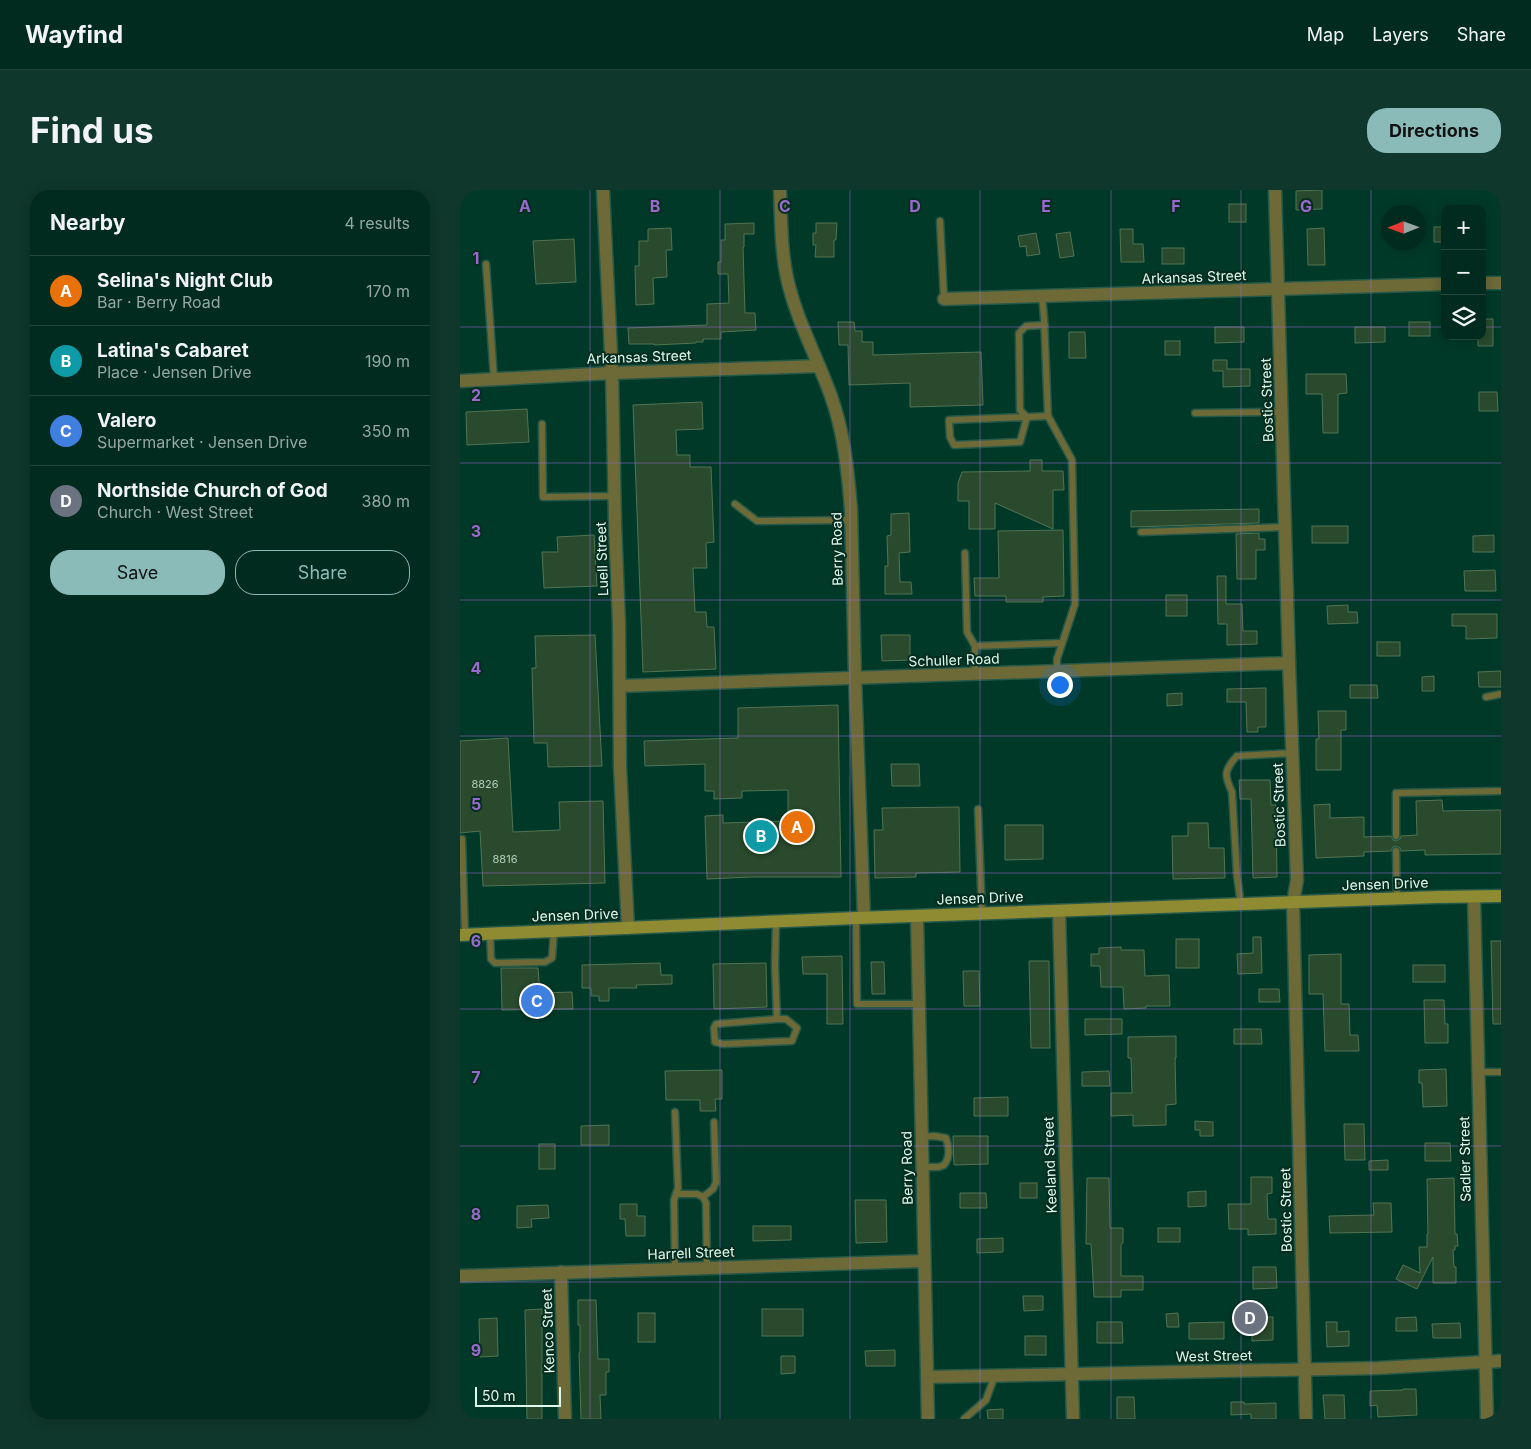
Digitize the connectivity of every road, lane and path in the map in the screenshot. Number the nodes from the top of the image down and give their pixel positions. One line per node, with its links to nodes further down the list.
1 (603, 190): 14 (street, Luell Street)
2 (780, 190): 13 (street, Berry Road)
3 (1275, 190): 9 (street, Bostic Street)
4 (940, 221): 11 (lane)
5 (486, 264): 15 (lane)
6 (1486, 283): 7 (street)
7 (1501, 283)
8 (1441, 284): 9 (street, Arkansas Street)
9 (1278, 289): 10 (street, Arkansas Street); 17 (street, Bostic Street)
10 (1042, 296): 11 (street, Arkansas Street); 12 (lane)
11 (944, 299)
12 (1045, 325): 19 (lane); 20 (lane)
13 (819, 366): 14 (street, Arkansas Street); 24 (street, Berry Road)
14 (612, 373): 15 (street, Arkansas Street); 22 (street, Luell Street)
15 (494, 379): 16 (street, Arkansas Street)
16 (460, 381)
17 (1282, 412): 18 (lane); 25 (street, Bostic Street)
18 (1195, 413)
19 (1048, 416): 20 (lane); 28 (lane)
20 (1027, 417): 20 (lane)
21 (542, 424): 22 (lane)
22 (615, 496): 34 (street, Luell Street)
23 (735, 504): 24 (lane)
24 (852, 520): 33 (street, Berry Road)
25 (1286, 527): 26 (lane); 30 (street, Bostic Street)
26 (1141, 532)
27 (965, 553): 29 (lane)
28 (1062, 643): 29 (lane); 31 (lane)
29 (975, 646): 32 (lane)
30 (1289, 663): 31 (street, Schuller Road); 37 (street, Bostic Street)
31 (1057, 671): 32 (street, Schuller Road)
32 (975, 674): 33 (street, Schuller Road)
33 (855, 678): 34 (street, Schuller Road); 51 (street, Berry Road)
34 (620, 686): 53 (street, Luell Street)
35 (1501, 694): 36 (lane)
36 (1486, 698)
37 (1292, 753): 46 (street, Bostic Street); 47 (lane)
38 (1501, 791): 40 (lane)
39 (978, 809): 49 (lane)
40 (1396, 836)
41 (460, 839): 56 (lane)
42 (1396, 851): 45 (lane)
43 (1501, 896): 44 (main road, Jensen Drive)
44 (1474, 898): 45 (main road, Jensen Drive); 59 (street, Sadler Street)
45 (1397, 899): 46 (main road, Jensen Drive)
46 (1293, 903): 47 (main road, Jensen Drive); 74 (street, Bostic Street)
47 (1241, 904): 48 (main road, Jensen Drive)
48 (1059, 911): 49 (main road, Jensen Drive); 75 (street, Keeland Street)
49 (982, 913): 50 (main road, Jensen Drive)
50 (917, 916): 51 (main road, Jensen Drive); 57 (street, Berry Road)
51 (860, 917): 52 (main road, Jensen Drive); 57 (lane)
52 (776, 921): 53 (main road, Jensen Drive); 58 (lane)
53 (628, 928): 54 (main road, Jensen Drive)
54 (554, 931): 55 (main road, Jensen Drive); 55 (lane)
55 (490, 933): 56 (main road, Jensen Drive)
56 (462, 934)
57 (919, 1004): 63 (street, Berry Road)
58 (777, 1019): 58 (lane)
59 (1478, 1072): 60 (lane); 73 (street, Sadler Street)
60 (1501, 1072)
61 (675, 1112): 65 (lane)
62 (714, 1122): 66 (lane)
63 (921, 1137): 64 (street, Berry Road); 64 (lane)
64 (922, 1167): 67 (street, Berry Road)
65 (676, 1194): 66 (lane); 68 (lane)
66 (703, 1197): 69 (lane)
67 (924, 1262): 69 (street, Harrell Street); 77 (street, Berry Road)
68 (675, 1268): 69 (street, Harrell Street); 70 (street, Harrell Street)
69 (706, 1268)
70 (561, 1272): 71 (street, Harrell Street); 78 (street, Kenco Street)
71 (460, 1276)
72 (1501, 1361): 73 (street, West Street)
73 (1484, 1362): 74 (street, West Street); 83 (street, Sadler Street)
74 (1305, 1369): 75 (street, West Street); 82 (street, Bostic Street)
75 (1072, 1373): 76 (street, West Street); 81 (street, Keeland Street)
76 (995, 1376): 77 (street, West Street); 80 (lane)
77 (927, 1377): 79 (street, Berry Road)
78 (565, 1419)
79 (928, 1419)
80 (964, 1419)
81 (1073, 1419)
82 (1306, 1419)
83 (1486, 1419)

